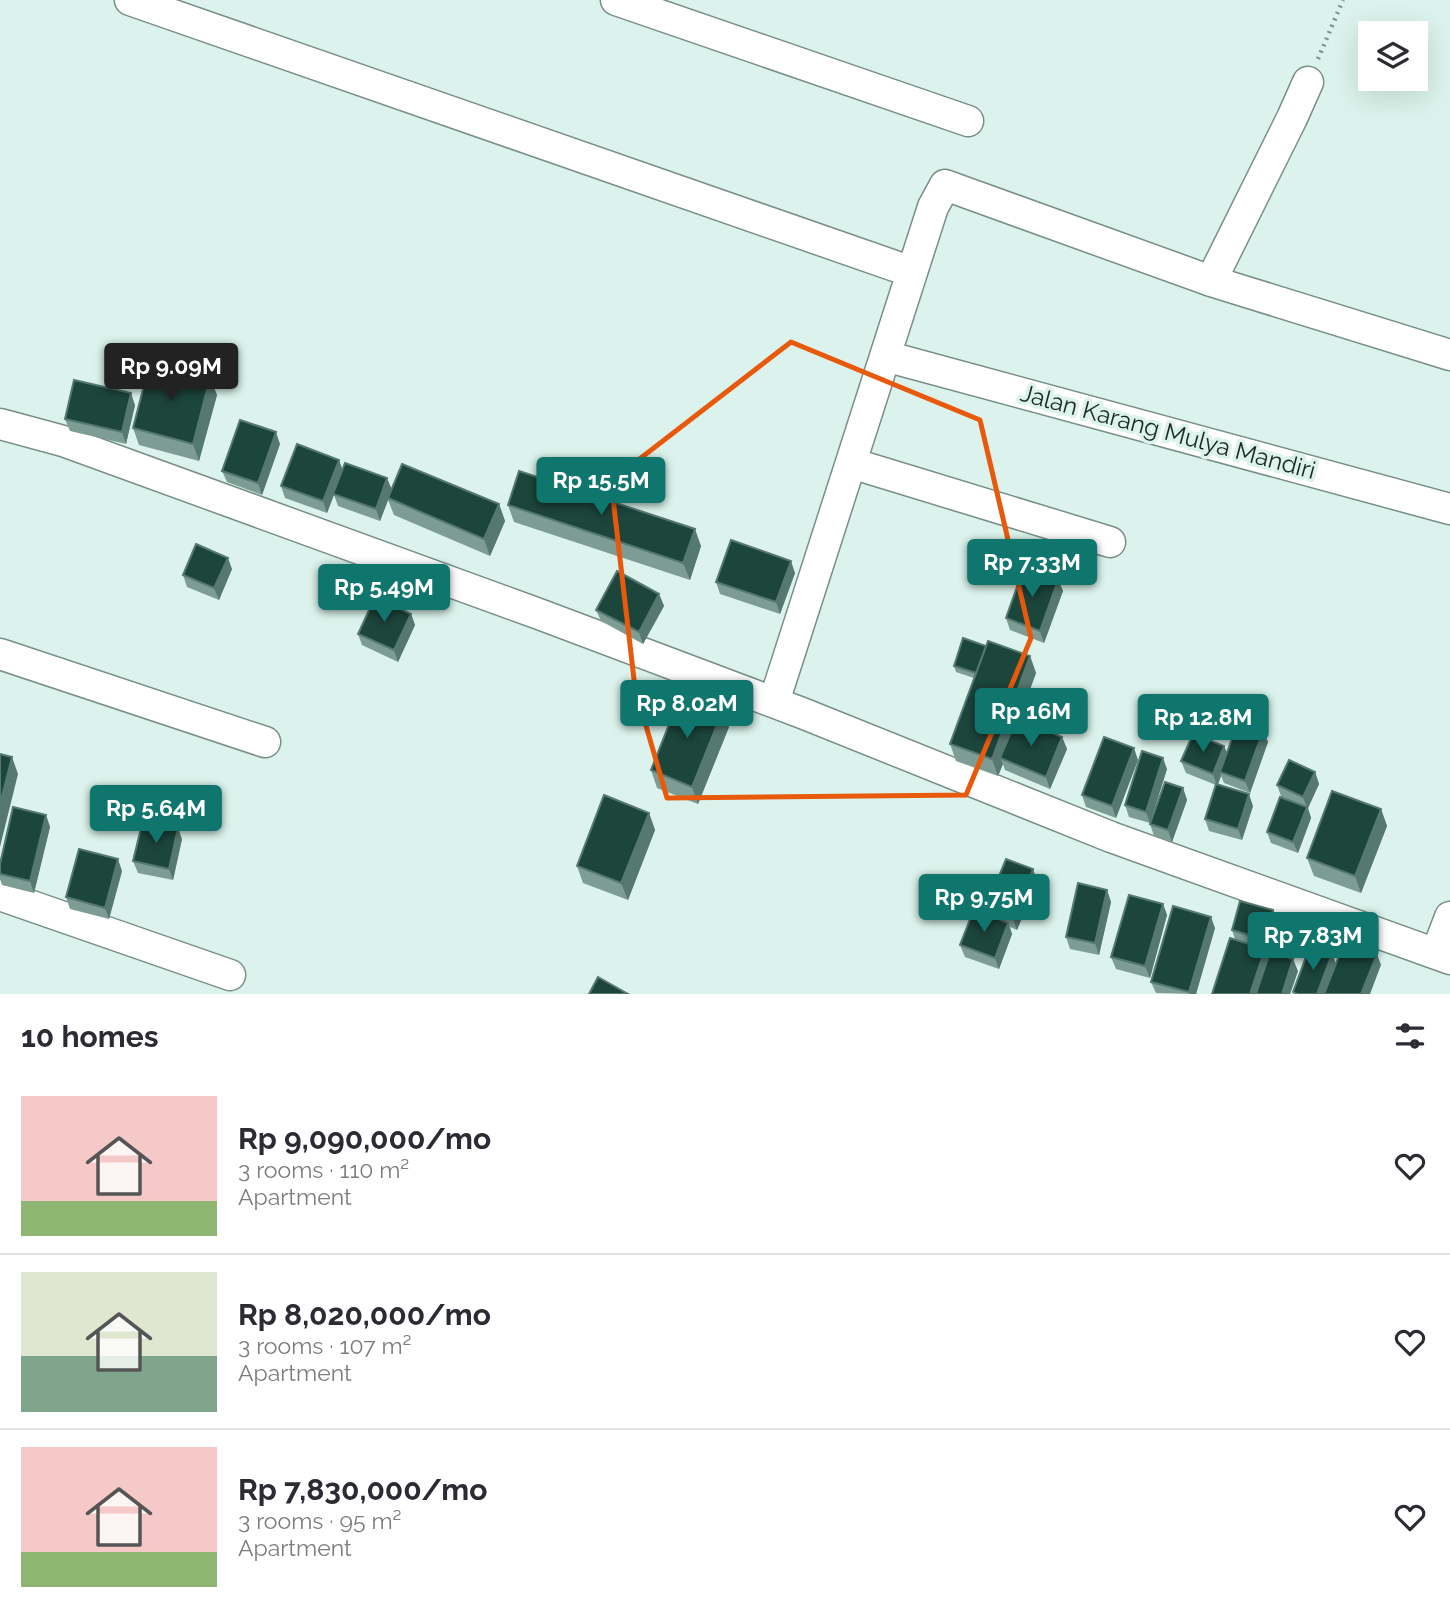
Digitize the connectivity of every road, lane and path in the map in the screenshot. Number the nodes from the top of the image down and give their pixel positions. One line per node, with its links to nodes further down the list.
1 (130, 0): 6 (street)
2 (616, 0): 5 (street)
3 (1343, 0): 4 (path)
4 (1308, 82): 7 (street)
5 (968, 121)
6 (912, 272): 7 (street); 9 (street)
7 (1211, 281): 8 (street)
8 (1450, 355)
9 (885, 356): 11 (street); 12 (street, Jalan Karang Mulya Mandiri)
10 (0, 424): 15 (street)
11 (850, 463): 13 (street); 15 (street)
12 (1450, 509)
13 (1110, 542)
14 (0, 653): 16 (street)
15 (774, 702): 19 (street)
16 (265, 742)
17 (0, 895): 20 (street)
18 (1450, 917): 19 (street)
19 (1443, 957)
20 (230, 975)

